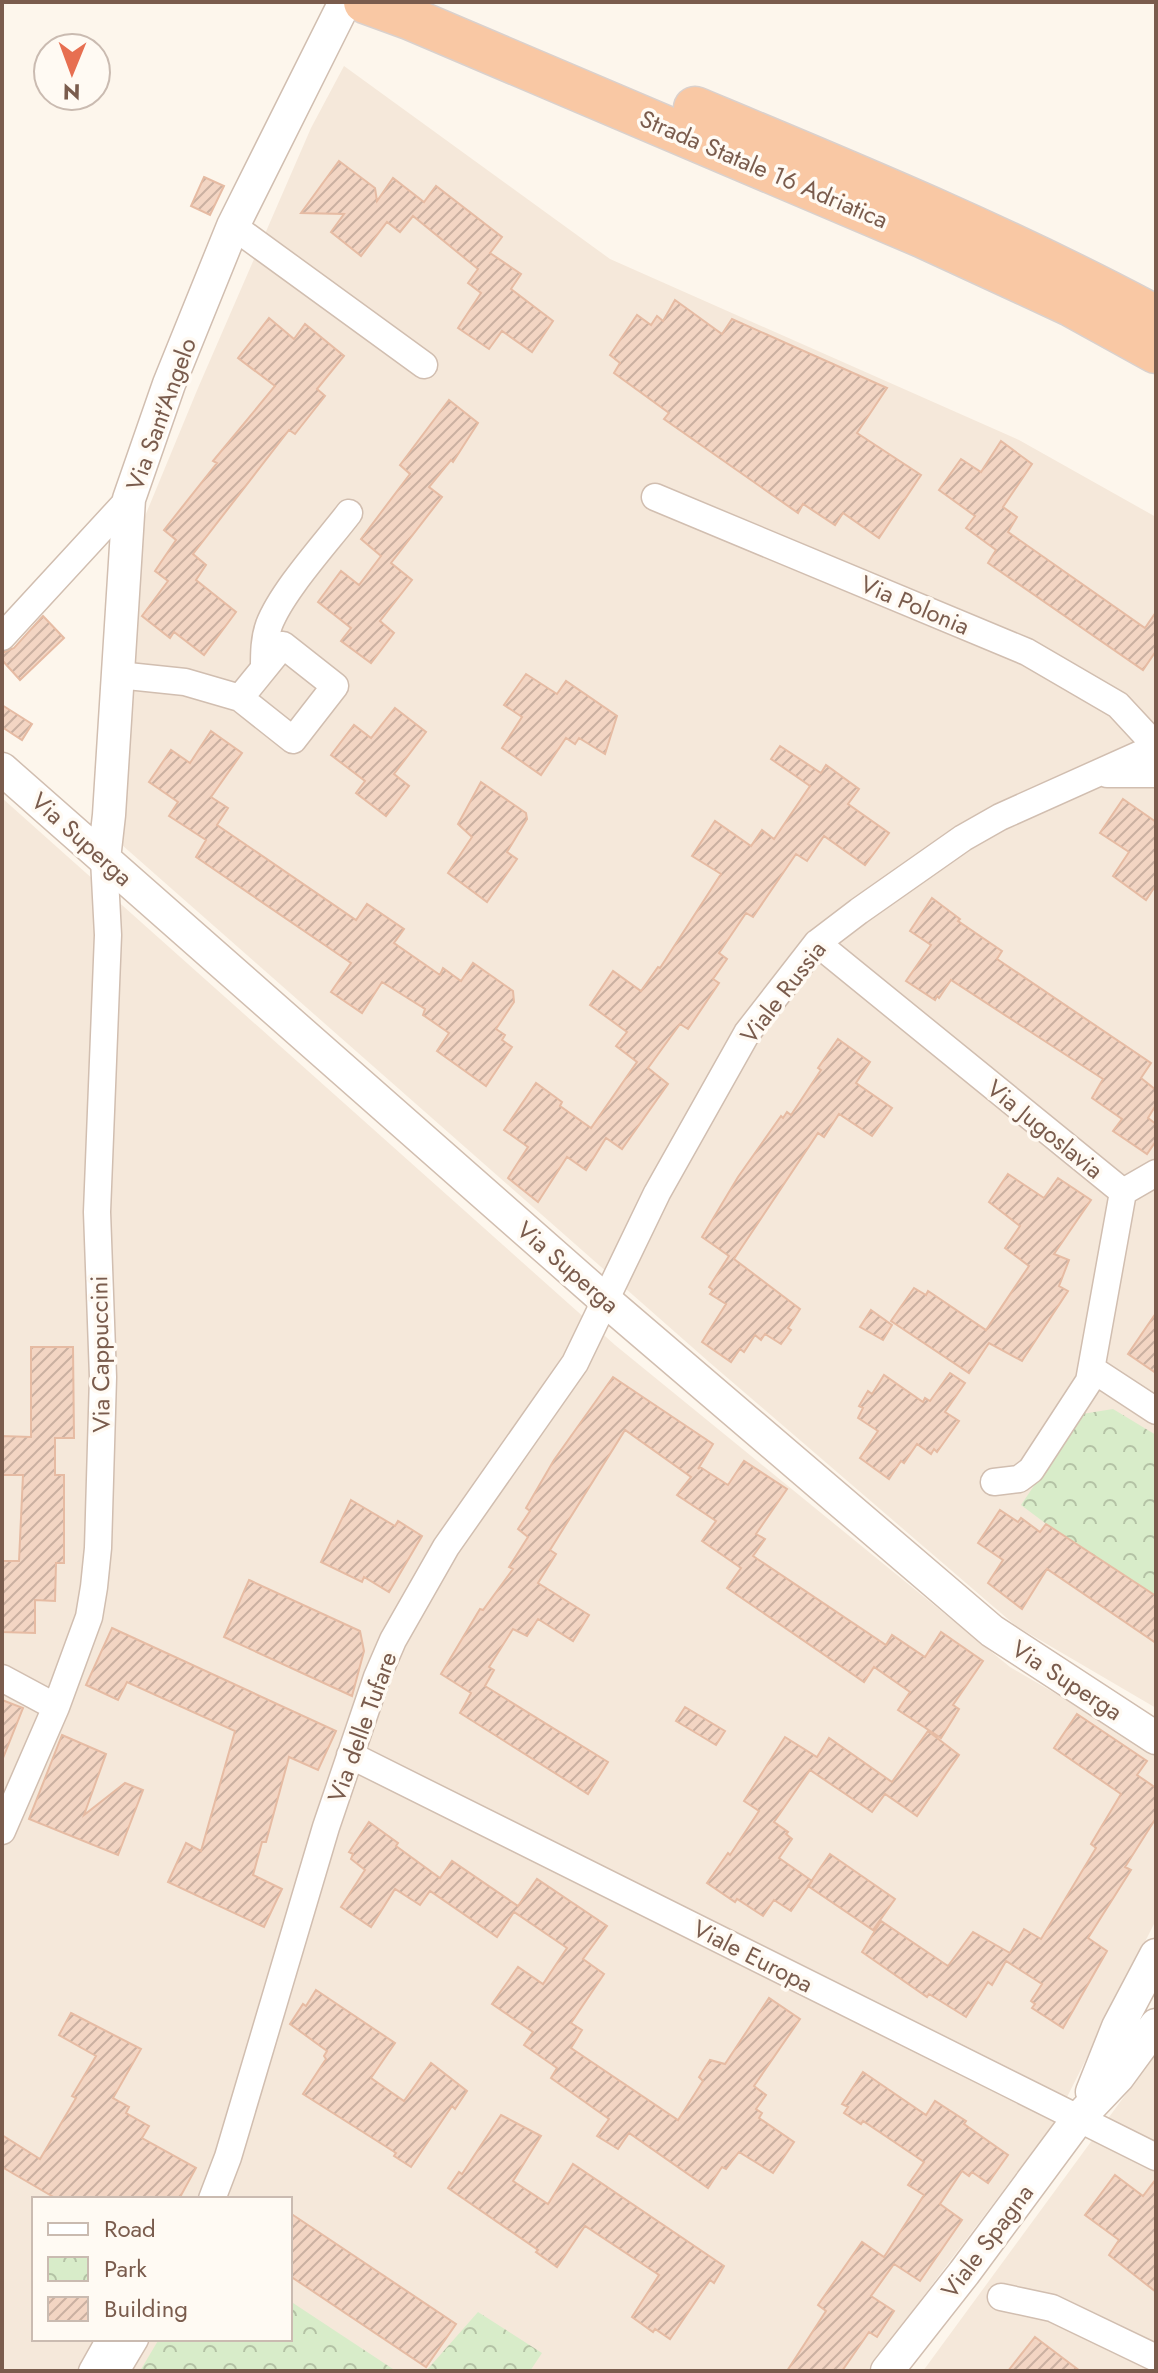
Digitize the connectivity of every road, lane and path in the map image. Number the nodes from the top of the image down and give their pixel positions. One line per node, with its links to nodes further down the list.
1 (345, 2): 4 (street, Via Sant'Angelo)
2 (365, 2): 3 (highway, Strada Statale 16 Adriatica)
3 (425, 10): 5 (highway, Strada Statale 16 Adriatica); 6 (highway, Strada Statale 16 Adriatica)
4 (233, 226): 7 (street); 9 (street, Via Sant'Angelo)
5 (1156, 317)
6 (1156, 352)
7 (424, 365)
8 (655, 497): 15 (street, Via Polonia)
9 (129, 499): 11 (street); 13 (street, Via Sant'Angelo)
10 (349, 513): 12 (street)
11 (2, 637)
12 (264, 668): 14 (street); 14 (street)
13 (118, 675): 14 (street); 19 (street, Via Sant'Angelo)
14 (240, 698)
15 (1156, 747): 17 (street, Viale Russia)
16 (2, 769): 19 (street, Via Superga)
17 (1095, 774): 18 (street); 20 (street, Viale Russia)
18 (1156, 774)
19 (104, 859): 23 (street, Via Superga); 28 (street, Via Cappuccini)
20 (817, 943): 22 (street, Via Jugoslavia); 23 (street, Viale Russia)
21 (1156, 1173): 22 (street)
22 (1123, 1192): 24 (street, Via Jugoslavia)
23 (605, 1300): 29 (street, Via Superga); 30 (street, Via delle Tufare)
24 (1092, 1369): 25 (street); 26 (street, Via Jugoslavia)
25 (1156, 1411)
26 (994, 1482)
27 (2, 1678): 28 (street)
28 (56, 1707): 31 (street, Via Cappuccini)
29 (1156, 1738)
30 (350, 1755): 34 (street, Viale Europa); 36 (street, Via delle Tufare)
31 (2, 1831)
32 (1156, 1955): 34 (street, Viale Spagna)
33 (1156, 2025): 34 (street, Viale Spagna)
34 (1082, 2114): 35 (street, Viale Europa); 41 (street, Viale Spagna)
35 (1156, 2157)
36 (213, 2197)
37 (1001, 2297): 40 (street)
38 (109, 2341): 42 (street)
39 (134, 2341): 43 (street)
40 (1156, 2358)
41 (891, 2367)
42 (92, 2371)
43 (116, 2371)

